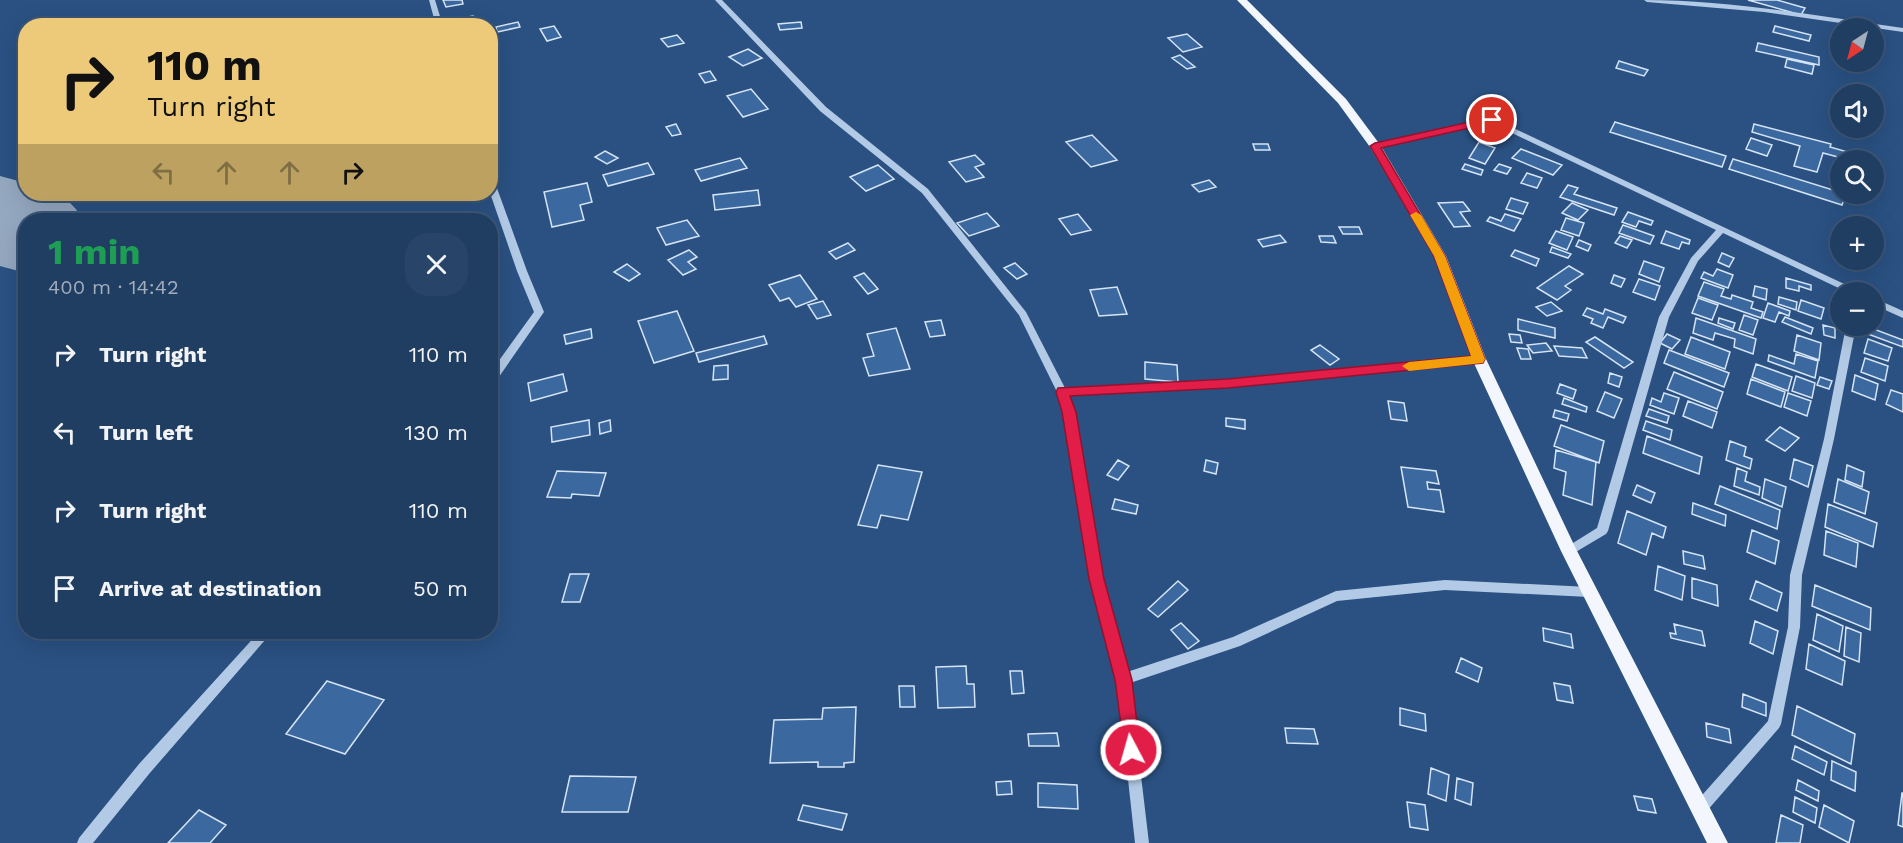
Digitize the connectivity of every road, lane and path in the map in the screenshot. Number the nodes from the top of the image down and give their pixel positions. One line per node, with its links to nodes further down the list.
1 (432, 0): 5 (street)
2 (718, 0): 16 (street)
3 (1242, 0): 7 (main road)
4 (1647, 0): 6 (street)
5 (438, 18)
6 (1903, 30)
7 (1375, 146): 9 (street); 14 (main road)
8 (497, 201): 15 (street)
9 (1721, 230): 10 (street); 17 (street)
10 (1833, 282)
11 (1884, 306): 12 (street)
12 (1903, 315)
13 (1849, 336): 21 (street)
14 (1479, 359): 16 (street); 17 (main road)
15 (498, 370)
16 (1062, 392): 20 (street)
17 (1569, 551): 18 (main road)
18 (1589, 592): 20 (street); 21 (main road)
19 (260, 639): 22 (street)
20 (1123, 680): 23 (street)
21 (1701, 807): 24 (main road)
22 (84, 843)
23 (1142, 843)
24 (1718, 843)

